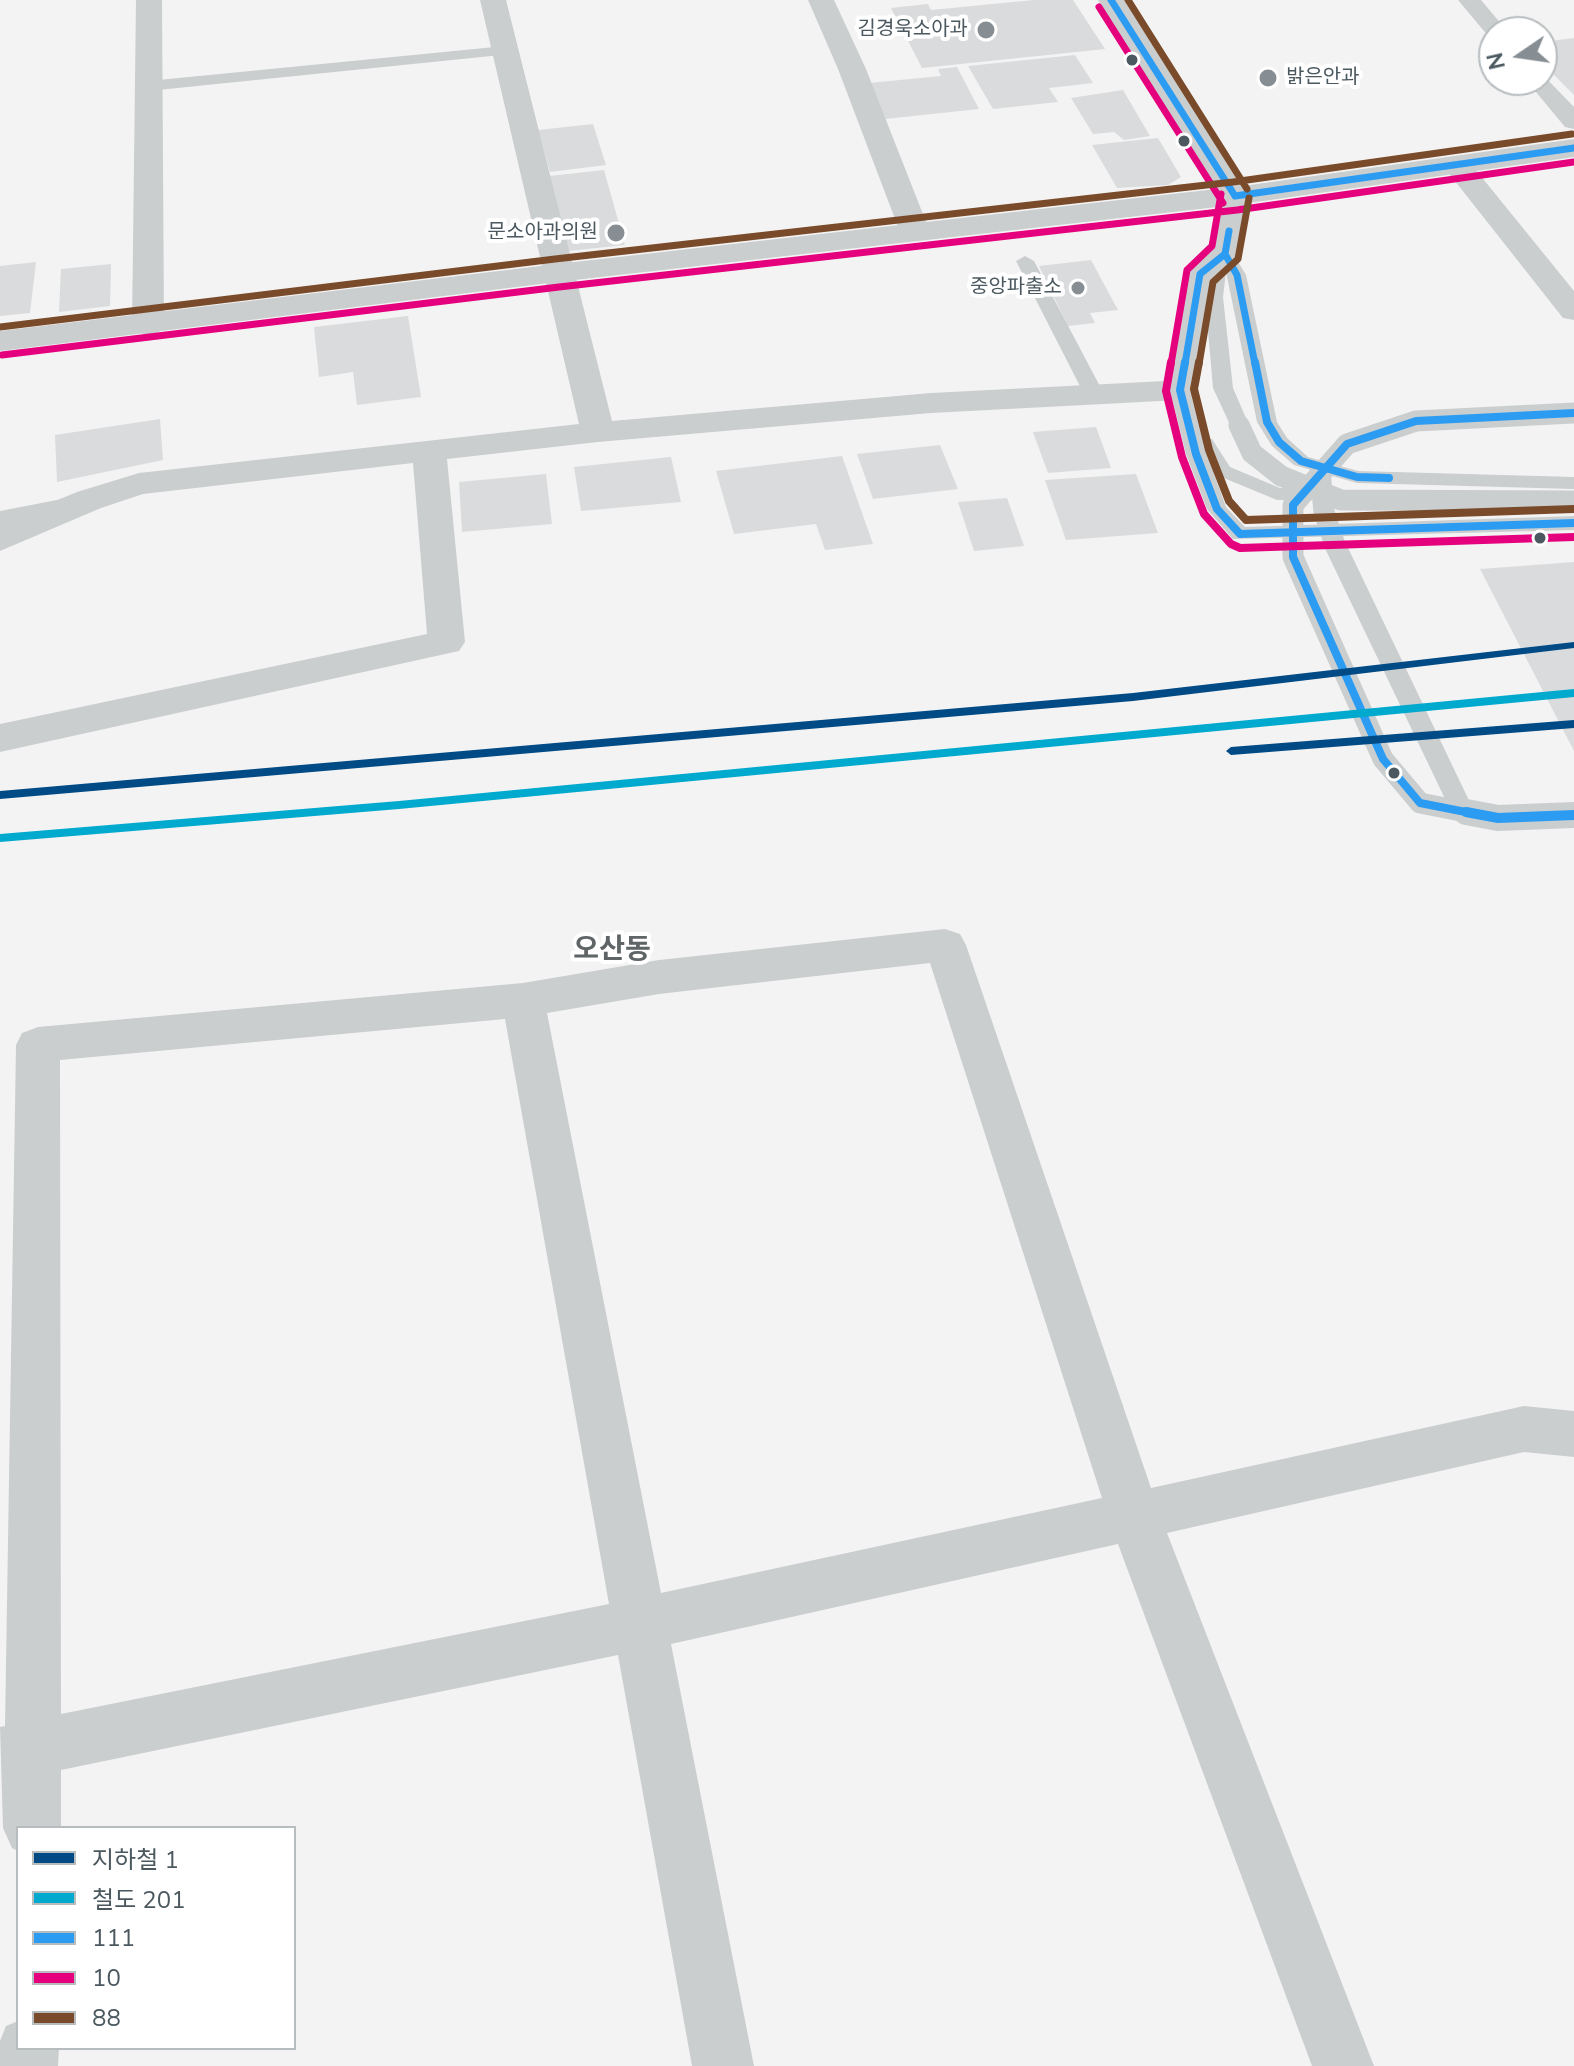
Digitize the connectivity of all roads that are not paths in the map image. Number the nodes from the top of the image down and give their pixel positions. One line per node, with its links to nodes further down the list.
1 (149, 0): 8 (street)
2 (493, 0): 7 (street)
3 (821, 0): 14 (street)
4 (1111, 0): 13 (street)
5 (1469, 0): 6 (street)
6 (1483, 16)
7 (505, 51): 8 (lane); 17 (street)
8 (148, 86): 19 (street)
9 (1552, 96): 10 (street)
10 (1574, 122)
11 (1574, 148): 12 (street)
12 (1457, 165): 13 (street); 18 (street)
13 (1235, 196): 14 (street); 15 (street)
14 (915, 232): 17 (street)
15 (1222, 256): 22 (street); 27 (lane); 30 (lane, bridge)
16 (1025, 261): 21 (lane)
17 (557, 273): 19 (street); 24 (street)
18 (1574, 311)
19 (148, 325): 20 (street)
20 (0, 341)
21 (1094, 394): 22 (street); 24 (street)
22 (1182, 397): 28 (lane); 32 (lane)
23 (1574, 413): 26 (lane, bridge)
24 (598, 432): 25 (street)
25 (429, 449): 29 (street); 34 (street)
26 (1320, 471): 35 (lane, bridge); 35 (lane, bridge)
27 (1574, 483)
28 (1574, 490)
29 (89, 500): 31 (lane); 33 (street)
30 (1574, 501)
31 (0, 518)
32 (1574, 523)
33 (0, 540)
34 (0, 738)
35 (1462, 810): 36 (lane, bridge)
36 (1574, 815)
37 (523, 1000): 38 (street); 40 (street); 41 (street)
38 (19, 1046): 42 (street)
39 (1574, 1434): 40 (street)
40 (1134, 1516): 41 (street); 45 (street)
41 (641, 1624): 42 (street); 44 (street)
42 (17, 1752): 43 (street)
43 (32, 1826)
44 (723, 2066)
45 (1343, 2066)

